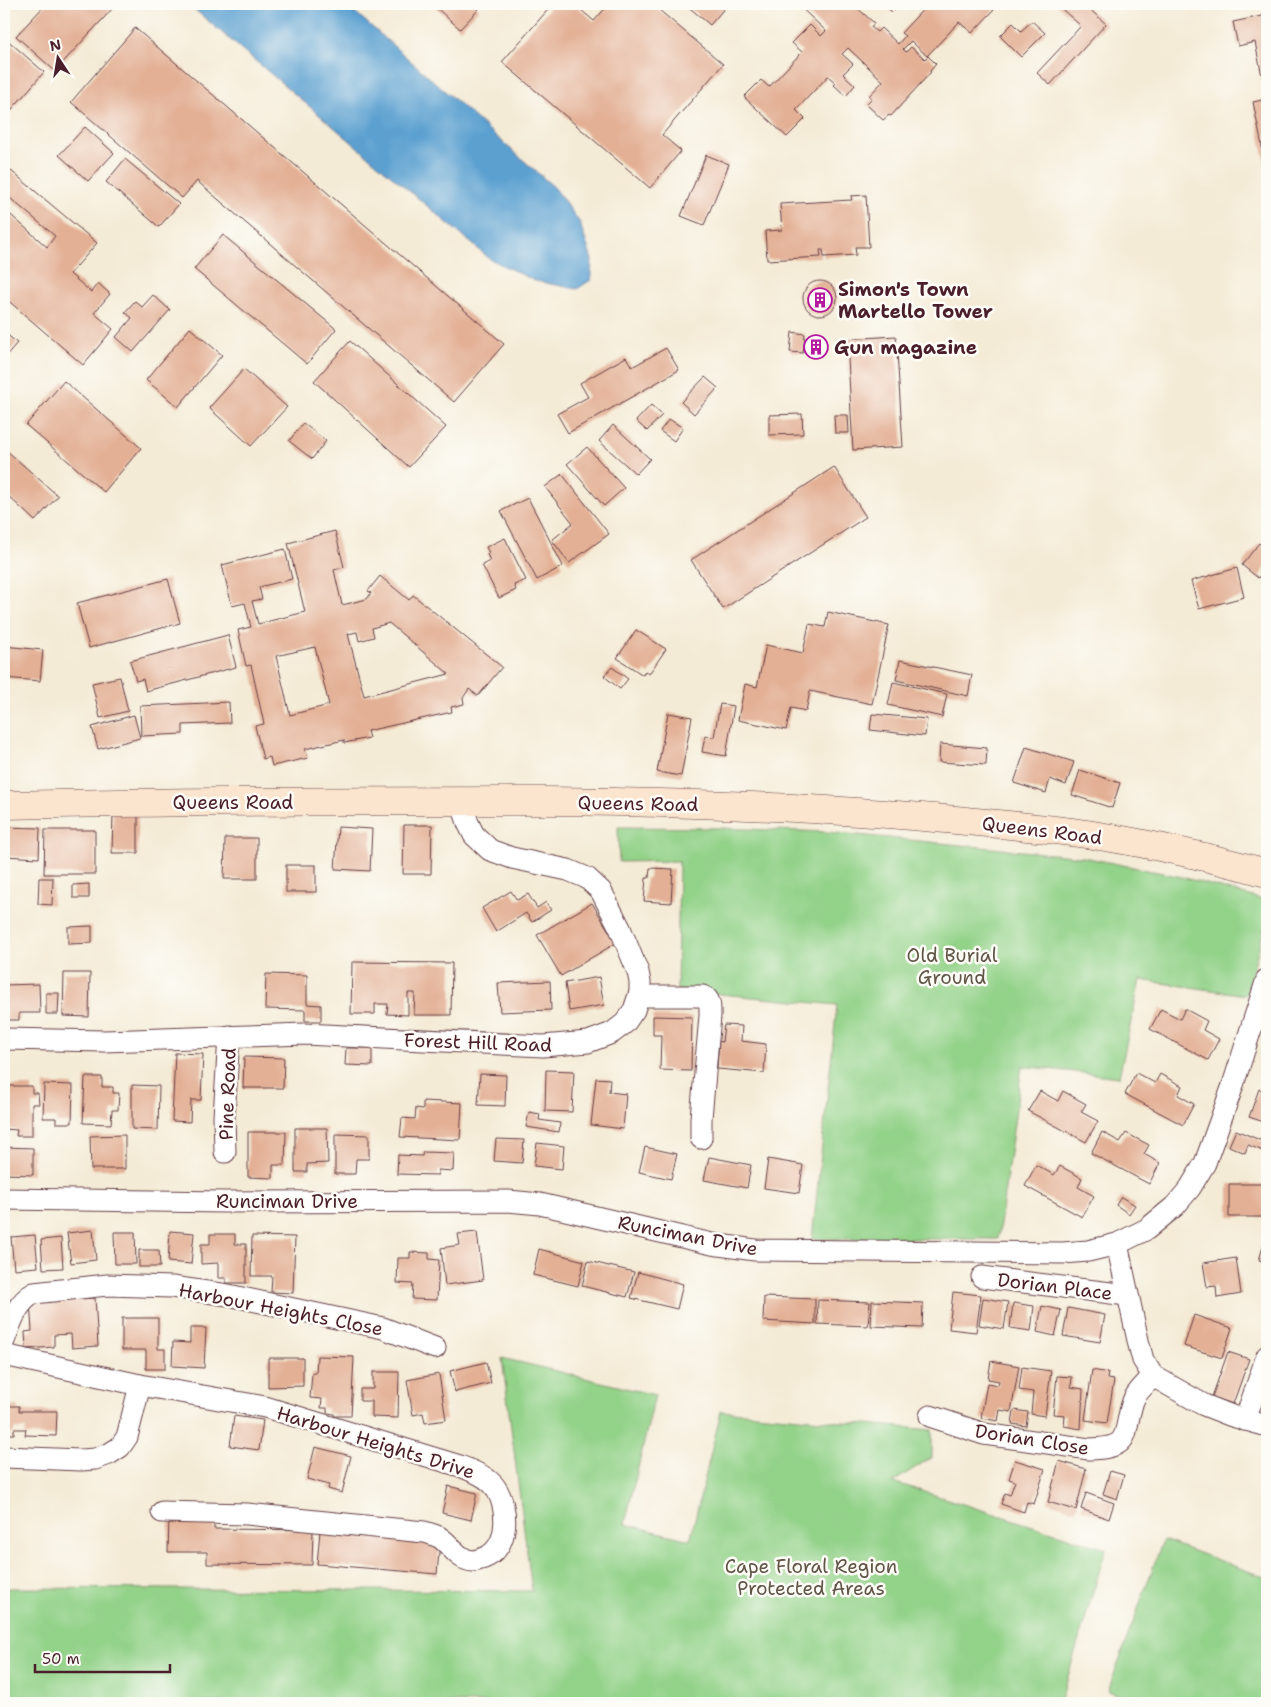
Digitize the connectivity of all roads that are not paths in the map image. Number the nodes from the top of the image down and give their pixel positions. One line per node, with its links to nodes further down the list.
1 (461, 801): 2 (main road, Queens Road); 3 (main road, Queens Road); 5 (street, Forest Hill Road)
2 (4, 805)
3 (1267, 873)
4 (1267, 979): 11 (street, Runciman Drive)
5 (639, 996): 6 (street, Forest Hill Road); 8 (street)
6 (229, 1036): 7 (street, Forest Hill Road); 9 (street, Pine Road)
7 (4, 1039)
8 (701, 1138)
9 (225, 1152)
10 (4, 1199): 11 (street, Runciman Drive)
11 (1117, 1244): 13 (street)
12 (982, 1277): 13 (street, Dorian Place)
13 (1127, 1295): 18 (street)
14 (4, 1341): 15 (street, Harbour Heights Close)
15 (435, 1348)
16 (4, 1355): 19 (street, Harbour Heights Drive)
17 (1267, 1356): 21 (street)
18 (1152, 1376): 20 (street, Dorian Close); 21 (street)
19 (140, 1385): 23 (street); 24 (street, Harbour Heights Drive)
20 (930, 1416)
21 (1245, 1420): 22 (street)
22 (1267, 1426)
23 (4, 1457)
24 (162, 1512)

